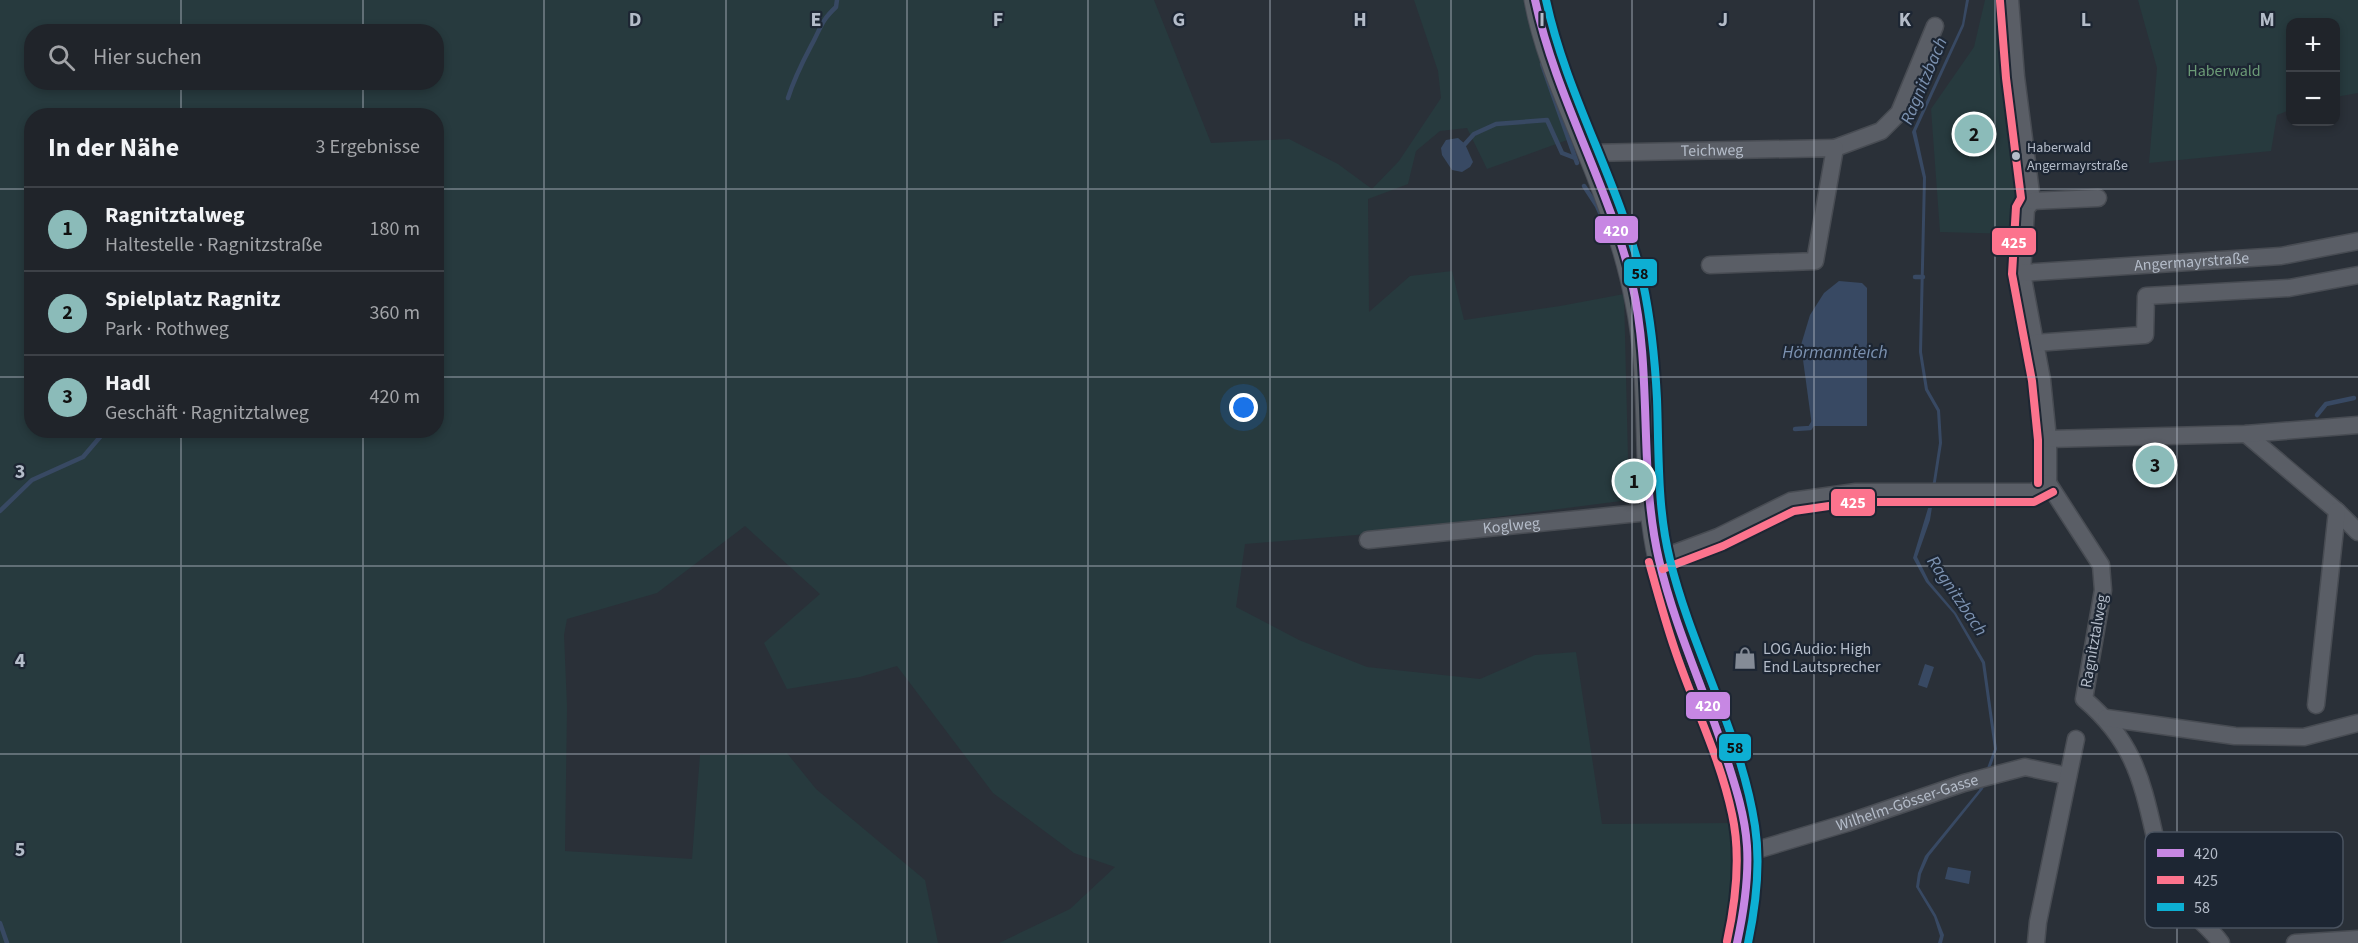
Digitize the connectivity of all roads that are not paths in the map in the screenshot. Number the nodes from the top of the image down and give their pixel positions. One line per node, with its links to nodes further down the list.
1 (1535, 0): 5 (main road)
2 (2010, 0): 7 (street)
3 (1935, 26): 4 (street, Teichweg)
4 (1835, 148): 5 (street, Teichweg); 9 (street)
5 (1588, 153): 18 (main road)
6 (2098, 198): 7 (street)
7 (2029, 205): 10 (street)
8 (2358, 242): 10 (street, Angermayrstraße)
9 (1710, 265)
10 (2022, 273): 12 (street)
11 (2358, 276): 12 (street)
12 (2035, 343): 15 (street)
13 (2358, 425): 14 (street)
14 (2246, 434): 15 (street); 17 (street)
15 (2048, 439): 16 (street)
16 (2048, 483): 21 (street); 23 (street, Ragnitztalweg)
17 (2337, 511): 19 (street); 22 (street)
18 (1653, 512): 20 (street, Koglweg); 21 (main road)
19 (2358, 532)
20 (1368, 540)
21 (1659, 559): 28 (main road)
22 (2316, 705)
23 (2106, 718): 24 (street); 27 (street, Ragnitztalweg)
24 (2358, 723)
25 (2076, 739): 26 (street)
26 (2068, 776): 28 (street, Wilhelm-Gösser-Gasse); 32 (street)
27 (2154, 832)
28 (1747, 853): 31 (main road)
29 (2210, 928): 33 (street, Ragnitztalweg)
30 (2358, 939): 34 (street)
31 (1737, 943)
32 (2036, 943)
33 (2221, 943)
34 (2295, 943)

